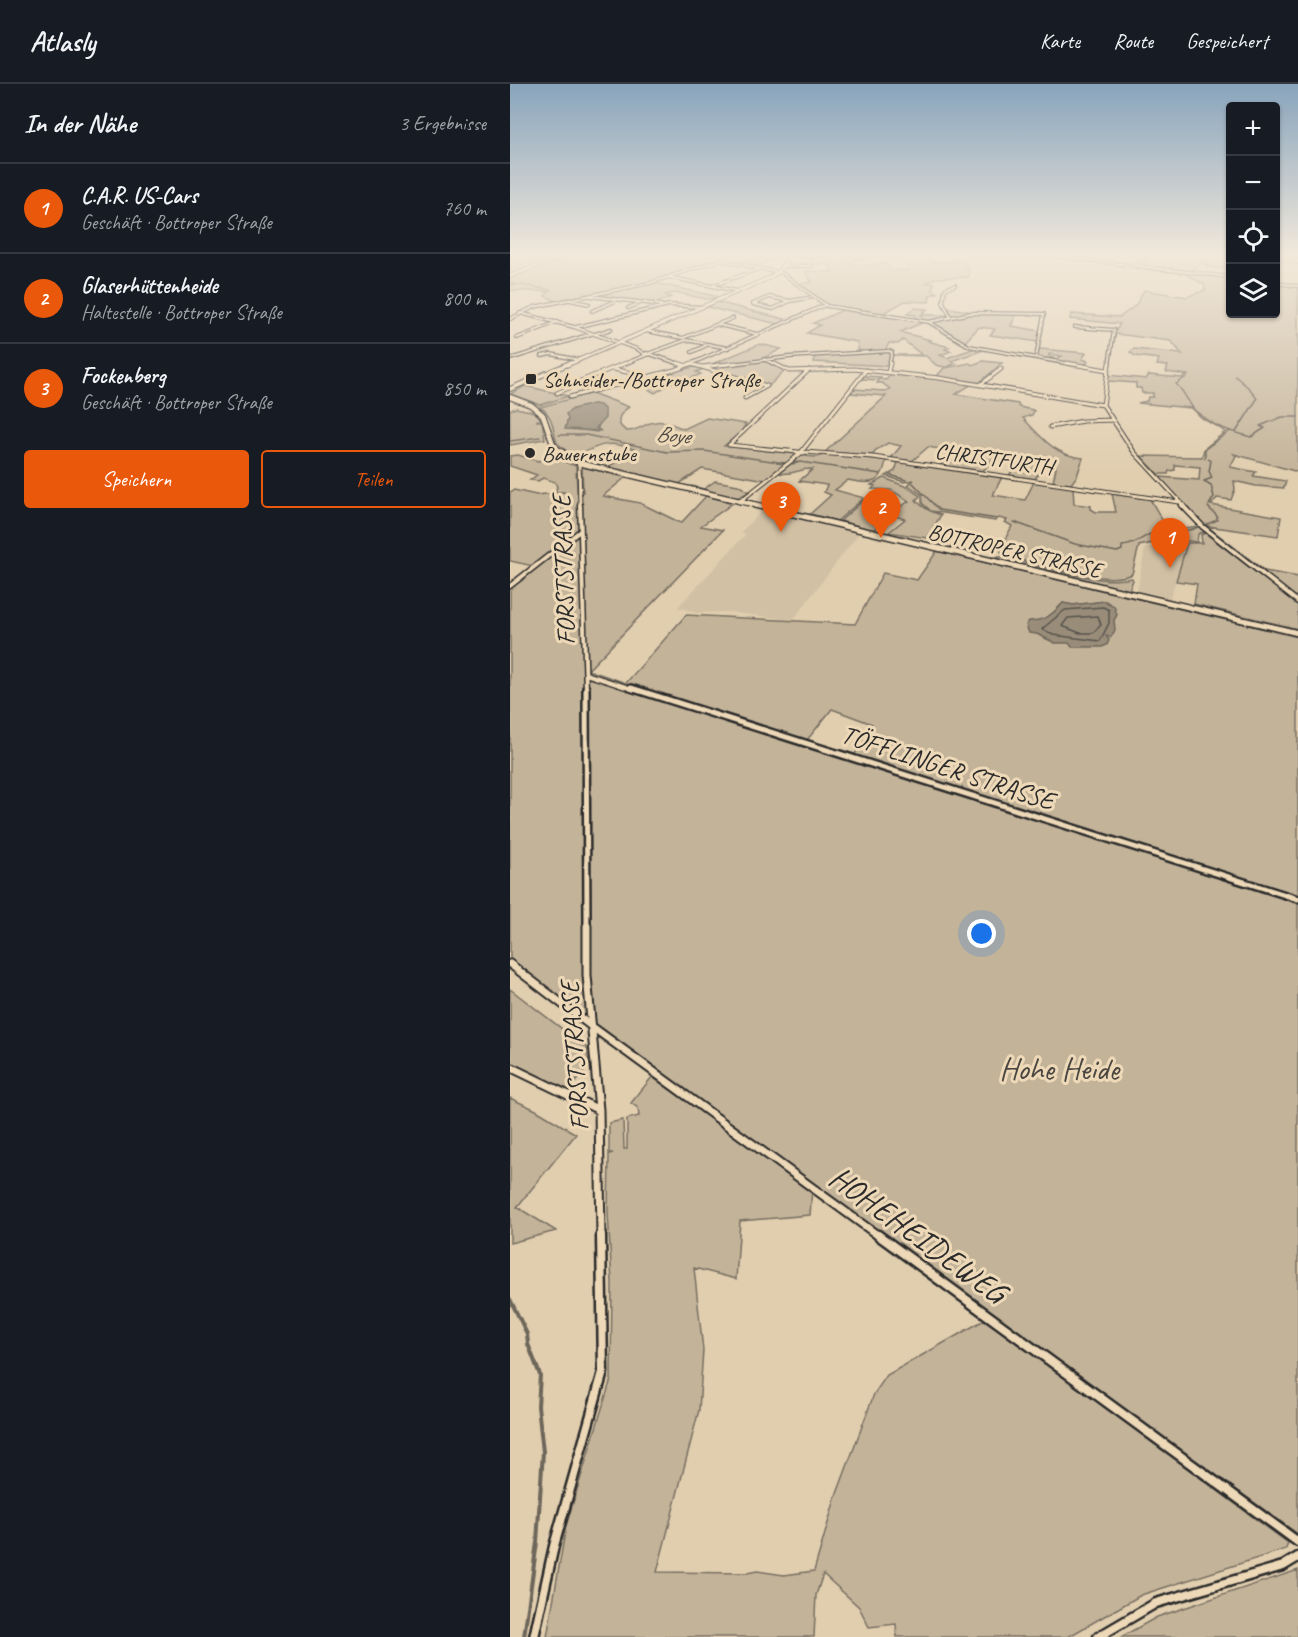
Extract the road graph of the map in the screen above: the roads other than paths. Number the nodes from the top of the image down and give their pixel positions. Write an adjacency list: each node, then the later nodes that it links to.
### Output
1 (544, 327): 14 (street)
2 (575, 327): 12 (street)
3 (654, 327): 11 (street)
4 (711, 327): 11 (street)
5 (728, 327): 13 (street)
6 (776, 327): 13 (street)
7 (938, 327): 22 (street)
8 (1041, 327): 22 (street)
9 (1081, 327): 33 (street)
10 (611, 328): 12 (street)
11 (646, 331): 15 (street)
12 (594, 334): 15 (street); 23 (street)
13 (759, 335): 17 (street)
14 (518, 338)
15 (617, 343): 19 (street); 25 (street)
16 (710, 344): 17 (street); 18 (street); 19 (street)
17 (728, 348): 26 (street)
18 (692, 352)
19 (648, 354): 27 (street); 29 (street)
20 (542, 356): 25 (street)
21 (510, 357): 23 (street)
22 (1036, 357): 33 (street)
23 (515, 358)
24 (764, 359): 28 (street); 31 (street); 34 (street)
25 (579, 360): 39 (street)
26 (691, 364): 27 (street); 28 (street)
27 (685, 366): 35 (street)
28 (702, 367): 43 (street)
29 (611, 368): 35 (street); 36 (street)
30 (1001, 369): 37 (street)
31 (809, 370): 32 (street); 47 (street, CHRISTFURTH)
32 (866, 370): 34 (street); 47 (street)
33 (1107, 370): 44 (street)
34 (888, 372): 37 (street)
35 (647, 377): 38 (street)
36 (580, 383): 38 (street); 40 (street)
37 (980, 385): 44 (street)
38 (604, 388): 42 (street)
39 (510, 389)
40 (558, 393)
41 (510, 397): 48 (main road, BOTTROPER STRASSE)
42 (570, 397)
43 (745, 398)
44 (1103, 405): 45 (street)
45 (1113, 420): 46 (street); 50 (street)
46 (1050, 427)
47 (801, 452): 49 (street); 50 (street, CHRISTFURTH)
48 (579, 463): 49 (main road, BOTTROPER STRASSE); 51 (street, FORSTSTRASSE)
49 (739, 501): 54 (main road, BOTTROPER STRASSE)
50 (1179, 501): 53 (street)
51 (580, 531): 52 (street); 55 (street, FORSTSTRASSE)
52 (510, 586)
53 (1298, 602)
54 (1298, 633)
55 (586, 674): 56 (street, TÖFFLINGER STRASSE); 58 (street, FORSTSTRASSE)
56 (1298, 899)
57 (510, 964): 58 (street, HOHEHEIDEWEG)
58 (591, 1026): 60 (street, FORSTSTRASSE); 61 (street, HOHEHEIDEWEG)
59 (510, 1067): 60 (street)
60 (599, 1110): 63 (street, FORSTSTRASSE)
61 (1298, 1542)
62 (1298, 1557): 64 (street)
63 (534, 1637)
64 (1098, 1637)

